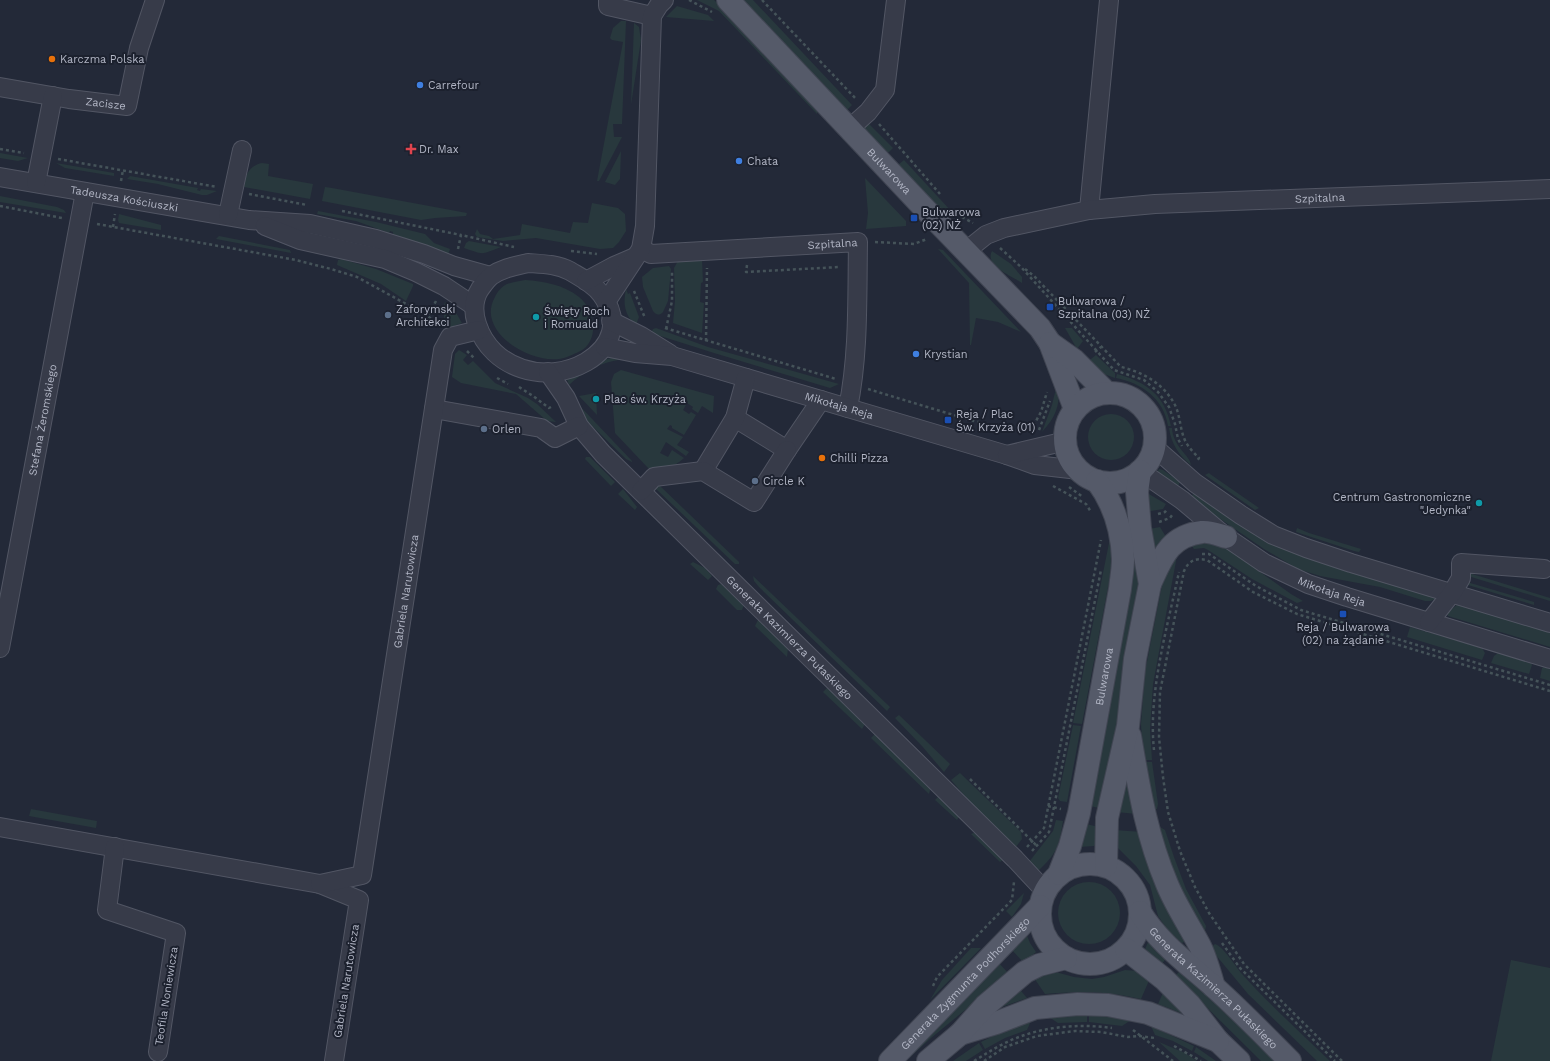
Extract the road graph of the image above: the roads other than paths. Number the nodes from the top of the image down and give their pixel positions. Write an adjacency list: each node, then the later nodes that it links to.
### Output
1 (155, 0): 9 (street, Zacisze)
2 (608, 0): 7 (street)
3 (664, 0): 7 (street)
4 (728, 0): 10 (main road, Bulwarowa)
5 (896, 0): 10 (street)
6 (1109, 0): 16 (street)
7 (652, 16): 20 (street)
8 (0, 87): 9 (street, Zacisze)
9 (53, 96): 13 (street)
10 (849, 129): 19 (main road, Bulwarowa)
11 (242, 150): 17 (street)
12 (0, 176): 13 (street, Tadeusza Kościuszki)
13 (36, 183): 15 (street, Tadeusza Kościuszki)
14 (1550, 190): 16 (street, Szpitalna)
15 (85, 192): 17 (street, Tadeusza Kościuszki); 53 (street, Stefana Żeromskiego)
16 (1089, 210): 19 (street, Szpitalna)
17 (228, 216): 18 (street, Tadeusza Kościuszki)
18 (249, 220): 21 (street, Tadeusza Kościuszki); 24 (street, Tadeusza Kościuszki)
19 (966, 251): 30 (main road, Bulwarowa)
20 (638, 253): 22 (street); 23 (street); 34 (street, Szpitalna)
21 (490, 276): 22 (street); 24 (street)
22 (586, 281): 23 (street)
23 (606, 302): 25 (street)
24 (474, 306): 26 (street)
25 (612, 321): 27 (street); 28 (street)
26 (479, 330): 29 (street); 35 (street, Gabriela Narutowicza)
27 (605, 347): 28 (street); 29 (street)
28 (672, 356): 31 (street, Mikołaja Reja)
29 (548, 372): 38 (street, Generała Kazimierza Pułaskiego)
30 (1071, 372): 32 (main road, Bulwarowa); 36 (main road, Bulwarowa)
31 (746, 378): 33 (street, Mikołaja Reja); 37 (street)
32 (1107, 393): 36 (main road); 40 (main road)
33 (821, 400): 34 (street, Mikołaja Reja); 41 (street)
34 (848, 408): 42 (street, Mikołaja Reja)
35 (434, 409): 38 (street); 60 (street, Gabriela Narutowicza)
36 (1075, 409): 39 (main road)
37 (735, 418): 41 (street); 43 (street)
38 (579, 426): 46 (street, Generała Kazimierza Pułaskiego)
39 (1066, 441): 42 (street, Mikołaja Reja); 45 (main road)
40 (1154, 447): 44 (main road); 50 (street)
41 (787, 450): 43 (street)
42 (1007, 455): 45 (street, Mikołaja Reja)
43 (703, 471): 46 (street)
44 (1140, 471): 45 (main road); 47 (street, Mikołaja Reja); 49 (main road)
45 (1082, 484): 59 (main road, Bulwarowa)
46 (641, 491): 61 (street, Generała Kazimierza Pułaskiego)
47 (1226, 537): 49 (main road); 51 (street, Mikołaja Reja)
48 (1544, 570): 50 (street)
49 (1150, 584): 55 (main road)
50 (1452, 594): 51 (street); 52 (street)
51 (1429, 622): 54 (street, Mikołaja Reja)
52 (1550, 623)
53 (0, 648)
54 (1550, 659)
55 (1128, 726): 58 (main road); 65 (main road)
56 (0, 826): 57 (street)
57 (116, 847): 60 (street); 68 (street, Teofila Noniewicza)
58 (1106, 866): 59 (main road); 62 (main road)
59 (1058, 874): 61 (main road)
60 (320, 884): 69 (street, Gabriela Narutowicza)
61 (1042, 899): 64 (main road); 70 (main road, Generała Zygmunta Podhorskiego)
62 (1140, 912): 63 (main road); 65 (main road, Generała Kazimierza Pułaskiego)
63 (1126, 949): 64 (main road); 67 (main road)
64 (1066, 958): 66 (main road)
65 (1214, 987): 73 (main road, Generała Kazimierza Pułaskiego)
66 (960, 1034): 67 (main road); 71 (main road)
67 (1218, 1041): 72 (main road)
68 (158, 1052)
69 (334, 1061)
70 (890, 1061)
71 (928, 1061)
72 (1239, 1061)
73 (1290, 1061)

